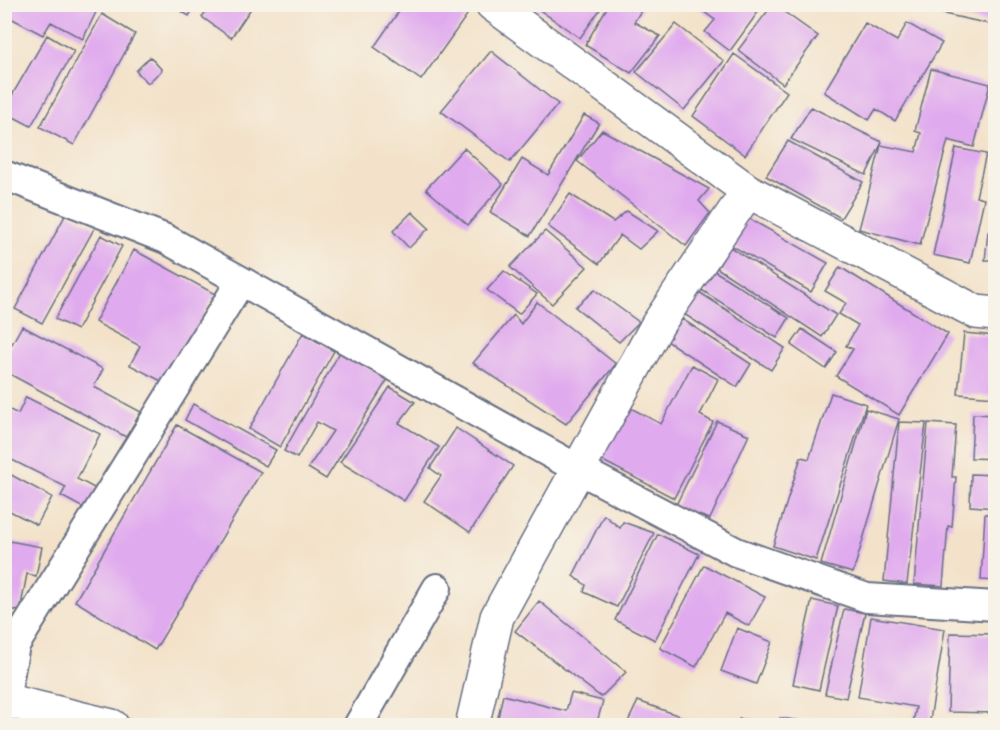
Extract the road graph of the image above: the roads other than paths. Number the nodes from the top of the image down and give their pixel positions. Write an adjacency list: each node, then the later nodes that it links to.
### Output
1 (492, 4): 3 (street)
2 (4, 175): 4 (lane)
3 (748, 192): 5 (street); 6 (street)
4 (241, 281): 6 (lane); 9 (lane)
5 (996, 314)
6 (579, 469): 8 (lane); 12 (street)
7 (437, 588): 11 (lane)
8 (996, 606)
9 (5, 700): 10 (street)
10 (112, 726)
11 (358, 726)
12 (472, 726)

